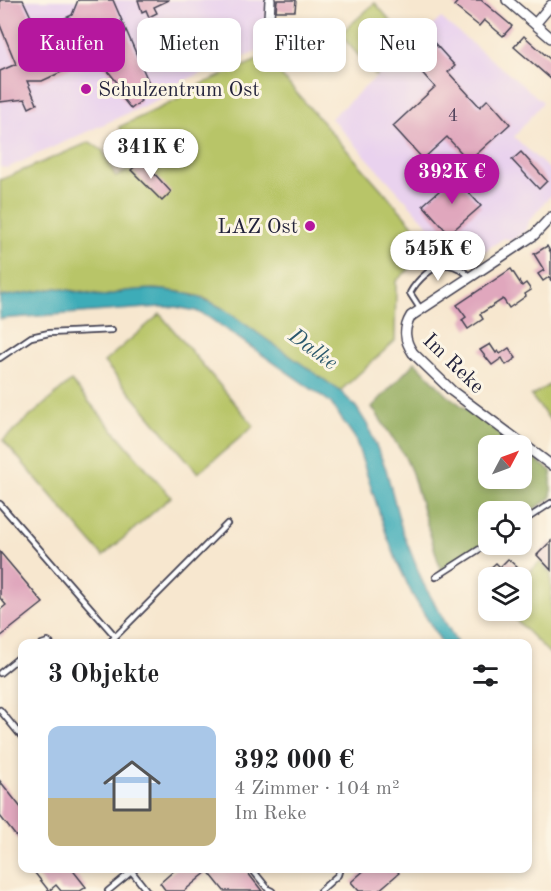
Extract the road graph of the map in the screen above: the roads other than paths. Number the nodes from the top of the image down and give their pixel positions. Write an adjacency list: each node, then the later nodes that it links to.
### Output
1 (270, 0): 4 (street)
2 (507, 0): 5 (street)
3 (551, 5): 5 (street)
4 (269, 18)
5 (535, 24): 6 (street)
6 (551, 38)
7 (551, 217): 8 (street, Im Reke)
8 (470, 277): 9 (street, Im Reke); 9 (lane)
9 (421, 310): 12 (street, Im Reke)
10 (112, 330): 11 (lane)
11 (0, 357)
12 (551, 465)
13 (551, 503): 15 (lane)
14 (0, 504): 19 (lane)
15 (532, 515)
16 (227, 524): 19 (lane)
17 (478, 550): 18 (lane)
18 (436, 577)
19 (115, 636): 20 (lane)
20 (112, 639)
21 (18, 658): 22 (lane)
22 (0, 673)
23 (0, 710): 24 (lane)
24 (18, 732)
25 (129, 873): 29 (lane)
26 (134, 873): 30 (lane)
27 (255, 873): 31 (lane)
28 (339, 873): 32 (lane)
29 (108, 891)
30 (147, 891)
31 (272, 891)
32 (320, 891)

